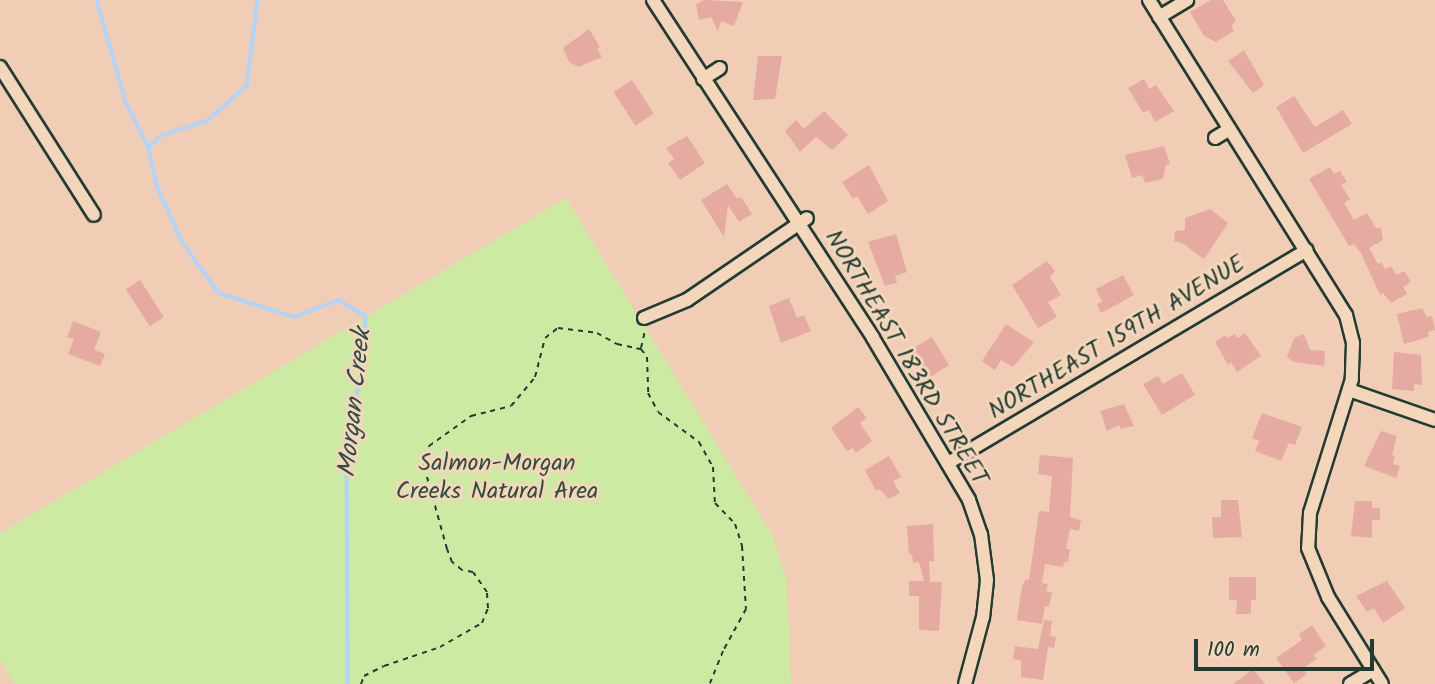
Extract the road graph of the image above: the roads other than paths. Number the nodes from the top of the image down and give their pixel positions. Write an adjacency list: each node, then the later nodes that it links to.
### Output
1 (653, 0): 7 (street, NORTHEAST 183RD STREET)
2 (1149, 0): 4 (street)
3 (1187, 0): 4 (street)
4 (1160, 16): 8 (street)
5 (0, 67): 10 (street)
6 (719, 68): 7 (street)
7 (703, 79): 11 (street, NORTHEAST 183RD STREET)
8 (1230, 129): 9 (street); 12 (street)
9 (1216, 138)
10 (94, 215)
11 (802, 220): 13 (street); 16 (street, NORTHEAST 183RD STREET)
12 (1307, 250): 14 (street); 16 (street, NORTHEAST 159TH AVENUE)
13 (644, 318)
14 (1349, 390): 15 (street); 17 (street)
15 (1435, 421)
16 (948, 463): 18 (street, NORTHEAST 183RD STREET)
17 (1373, 670): 19 (street); 20 (street)
18 (965, 684)
19 (1350, 684)
20 (1382, 684)

